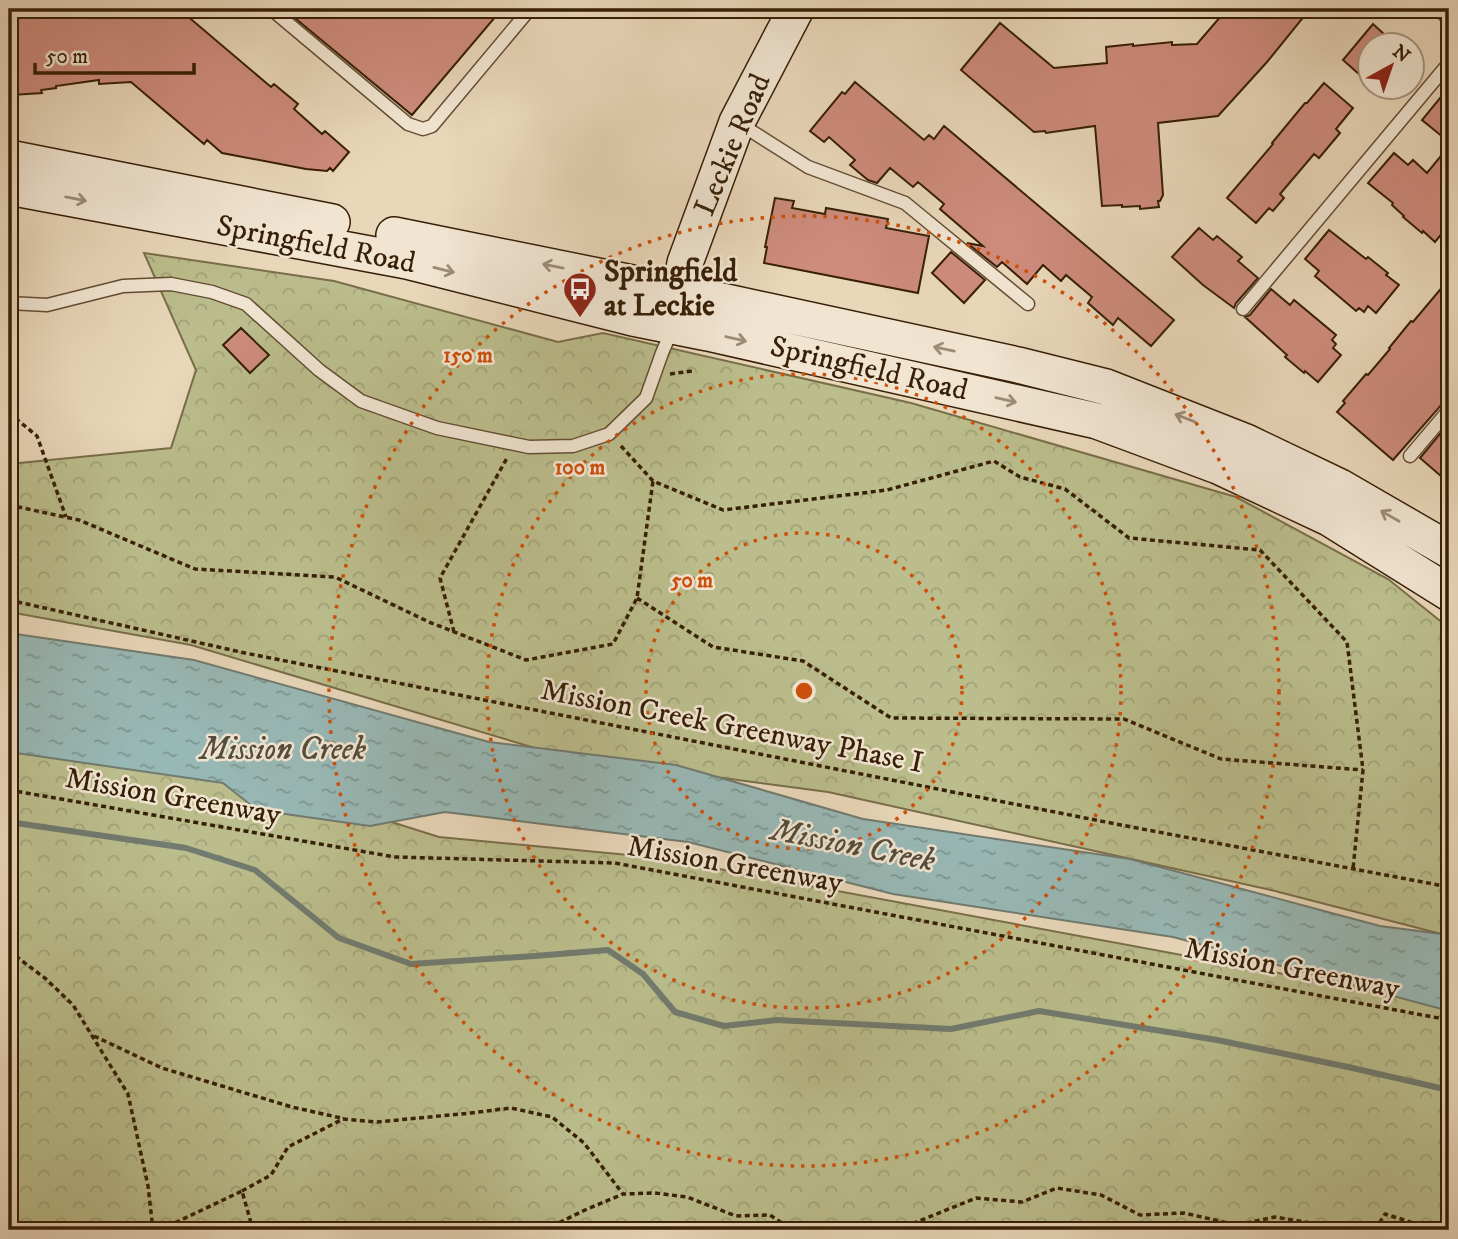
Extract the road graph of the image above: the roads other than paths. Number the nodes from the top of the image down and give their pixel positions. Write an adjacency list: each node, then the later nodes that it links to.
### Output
1 (271, 9): 2 (lane)
2 (530, 9)
3 (796, 9): 5 (main road, Leckie Road)
4 (1449, 64): 11 (lane)
5 (737, 122): 8 (main road, Leckie Road); 10 (lane)
6 (9, 158): 8 (main road, Springfield Road, one-way to 6)
7 (9, 187): 12 (main road, Springfield Road, one-way to 12)
8 (679, 292): 12 (main road, Leckie Road); 15 (main road, Springfield Road, one-way to 8)
9 (9, 303): 12 (lane)
10 (1028, 304)
11 (1243, 309)
12 (673, 326): 16 (main road, Springfield Road, one-way to 16)
13 (1449, 410): 14 (lane)
14 (1410, 456)
15 (1449, 550)
16 (1449, 593)

